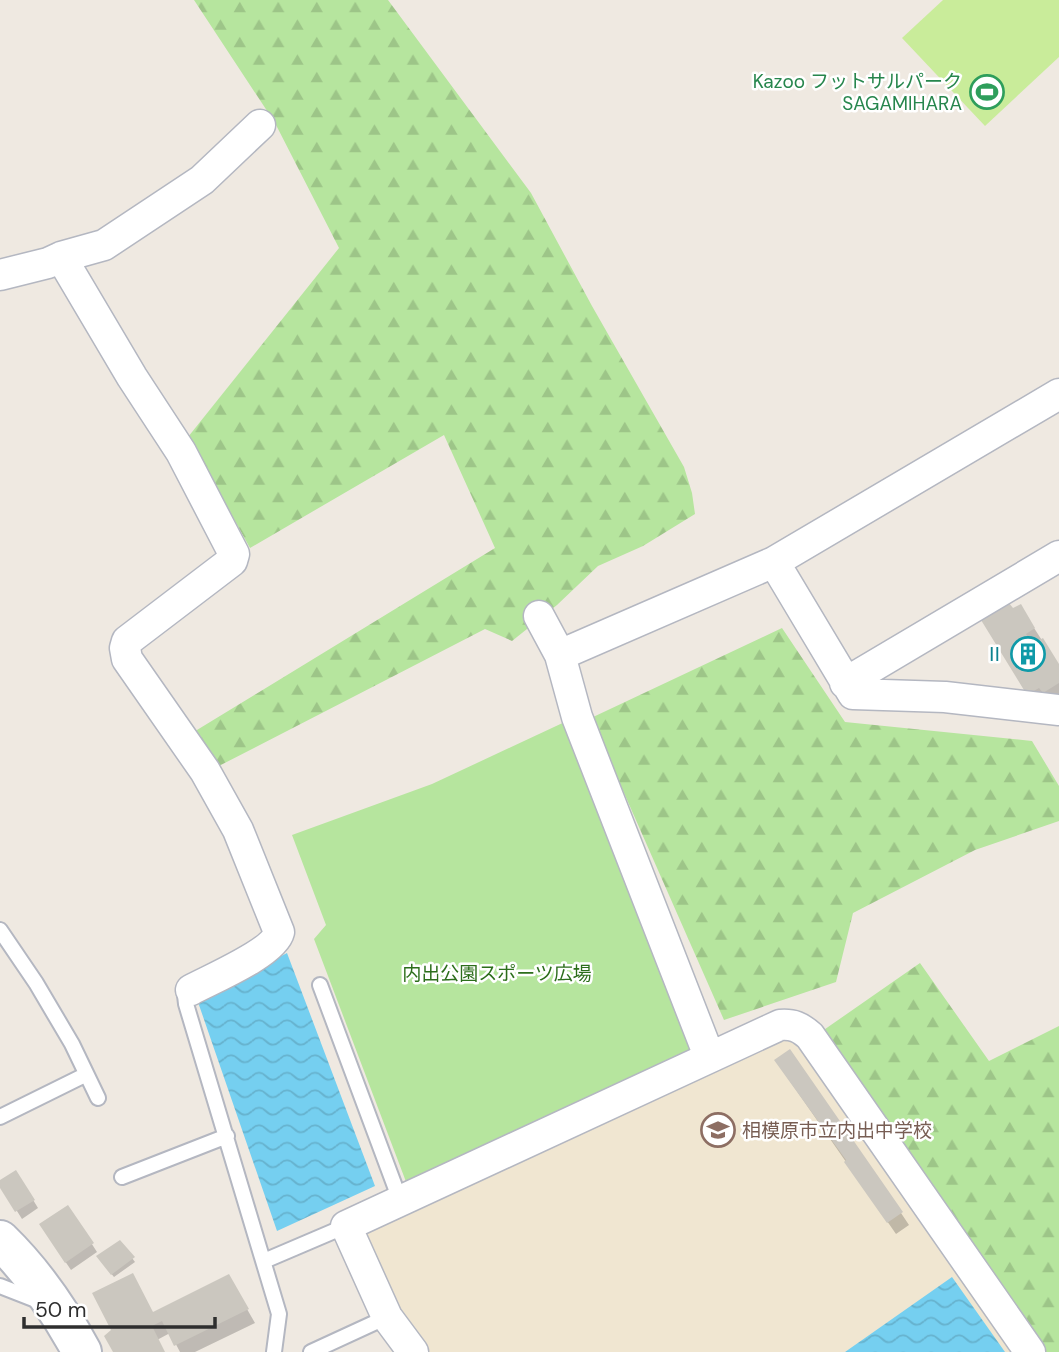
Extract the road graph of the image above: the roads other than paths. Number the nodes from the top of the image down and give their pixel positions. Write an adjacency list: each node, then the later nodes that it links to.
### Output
1 (260, 125): 2 (street)
2 (61, 257): 3 (street); 13 (street)
3 (0, 275)
4 (1055, 402): 6 (street)
5 (1059, 556): 9 (street)
6 (774, 562): 8 (street); 9 (street)
7 (539, 616): 8 (street)
8 (560, 655): 14 (street)
9 (845, 683): 10 (street)
10 (1058, 712)
11 (0, 930): 15 (lane)
12 (320, 985): 20 (lane)
13 (191, 990): 18 (lane)
14 (709, 1056): 20 (street); 31 (street)
15 (85, 1075): 16 (lane); 17 (lane)
16 (97, 1098)
17 (0, 1116)
18 (227, 1136): 19 (lane); 23 (lane)
19 (121, 1177)
20 (400, 1200): 21 (street)
21 (346, 1226): 23 (lane); 26 (street)
22 (0, 1240): 25 (main road)
23 (264, 1261): 28 (lane)
24 (0, 1286): 25 (lane)
25 (55, 1307): 27 (main road)
26 (387, 1317): 29 (lane); 30 (street)
27 (82, 1352)
28 (274, 1352)
29 (311, 1352)
30 (413, 1352)
31 (1030, 1352)

